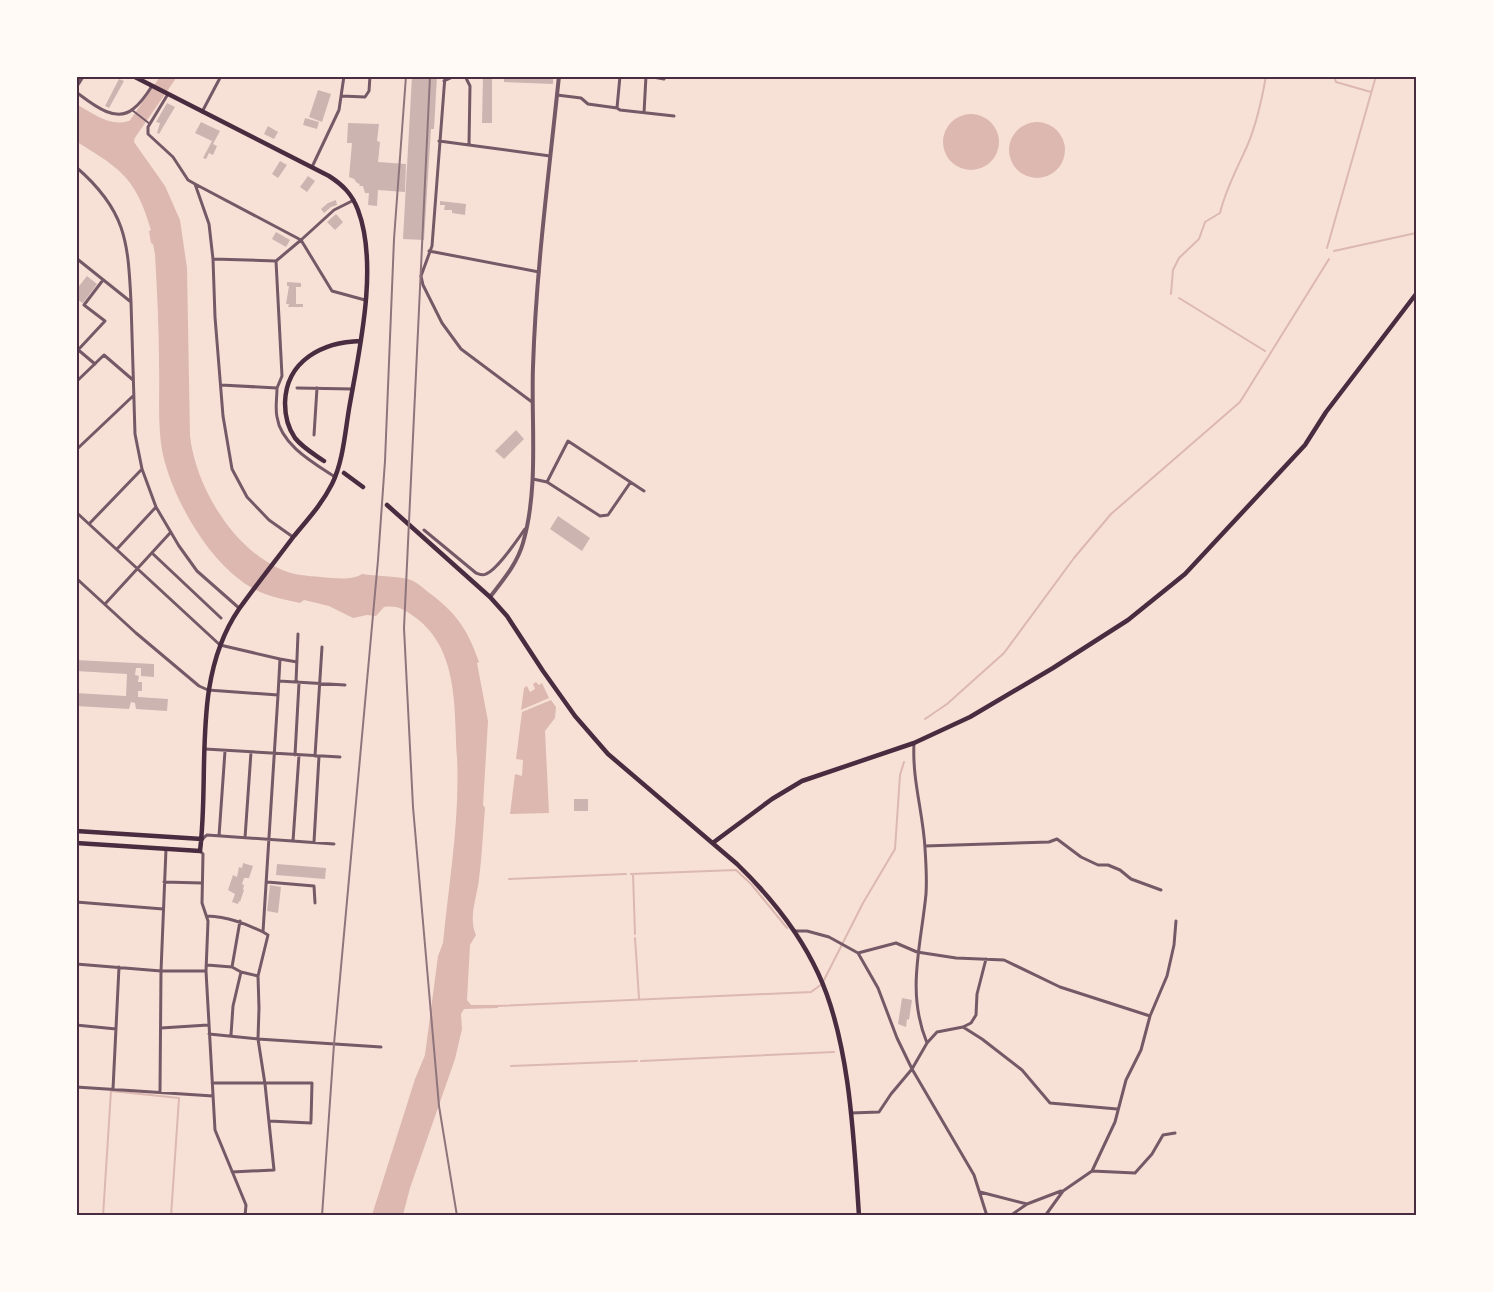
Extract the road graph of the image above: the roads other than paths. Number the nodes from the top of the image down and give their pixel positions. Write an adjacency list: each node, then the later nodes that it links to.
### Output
1 (83, 76): 14 (street)
2 (133, 76): 13 (main road)
3 (221, 76): 20 (street)
4 (344, 76): 17 (street)
5 (370, 76): 17 (street)
6 (455, 76): 11 (street)
7 (465, 76): 25 (street)
8 (559, 76): 16 (street)
9 (620, 76): 18 (street)
10 (646, 76): 12 (street); 21 (street)
11 (444, 79): 24 (street)
12 (664, 79)
13 (153, 86): 15 (main road); 19 (street)
14 (76, 90): 19 (street)
15 (166, 93): 20 (main road); 23 (street)
16 (557, 95): 18 (street); 26 (street)
17 (342, 96): 28 (street)
18 (617, 108): 21 (street)
19 (132, 110): 23 (street)
20 (202, 112): 28 (main road)
21 (644, 113): 22 (street)
22 (674, 116)
23 (150, 124): 29 (street)
24 (439, 141): 25 (street); 32 (street)
25 (469, 144): 26 (street)
26 (551, 156): 36 (street)
27 (76, 167): 40 (street)
28 (312, 168): 30 (main road)
29 (195, 184): 31 (street); 34 (street)
30 (354, 200): 31 (street); 39 (main road)
31 (301, 240): 35 (street); 39 (street)
32 (429, 251): 36 (street); 52 (street)
33 (76, 258): 37 (street)
34 (213, 259): 35 (street); 46 (street)
35 (276, 261): 47 (street)
36 (540, 272): 52 (street)
37 (103, 280): 40 (street); 42 (street)
38 (1416, 294): 91 (main road)
39 (365, 300): 41 (main road)
40 (131, 302): 44 (street)
41 (361, 341): 50 (main road); 55 (main road)
42 (77, 349): 43 (street)
43 (95, 364): 44 (street); 45 (street)
44 (133, 380): 51 (street)
45 (76, 382)
46 (221, 385): 47 (street); 71 (street)
47 (277, 388): 58 (street)
48 (297, 388): 49 (street)
49 (317, 388): 50 (street); 53 (street)
50 (353, 390): 58 (main road)
51 (134, 396): 54 (street); 56 (street)
52 (532, 402): 59 (street)
53 (314, 435)
54 (76, 450)
55 (324, 461)
56 (142, 469): 65 (street); 67 (street)
57 (344, 473): 62 (main road)
58 (335, 477): 71 (main road)
59 (531, 479): 60 (street); 68 (street)
60 (547, 482): 61 (street); 61 (street)
61 (630, 483): 63 (street)
62 (363, 487)
63 (644, 491)
64 (387, 504): 76 (main road)
65 (156, 507): 70 (street); 72 (street)
66 (76, 512): 67 (street)
67 (89, 524): 72 (street)
68 (526, 528): 69 (street); 76 (street)
69 (424, 530)
70 (170, 532): 73 (street); 78 (street)
71 (293, 537): 78 (main road)
72 (117, 549): 74 (street)
73 (152, 554): 74 (street); 79 (street)
74 (137, 568): 77 (street); 81 (street)
75 (76, 578): 77 (street)
76 (490, 597): 106 (main road)
77 (105, 604): 89 (street)
78 (241, 606): 81 (main road)
79 (221, 618)
80 (298, 634): 84 (street)
81 (220, 645): 83 (street); 89 (main road)
82 (322, 647): 87 (street)
83 (280, 659): 84 (street); 85 (street)
84 (297, 662): 86 (street)
85 (279, 681): 86 (street); 90 (street)
86 (297, 682): 87 (street); 96 (street)
87 (320, 684): 88 (street); 97 (street)
88 (345, 685)
89 (208, 690): 90 (street); 92 (main road)
90 (278, 695): 95 (street)
91 (914, 743): 106 (main road); 109 (street)
92 (205, 749): 93 (street); 102 (main road)
93 (225, 750): 94 (street); 100 (street)
94 (251, 752): 95 (street); 101 (street)
95 (274, 753): 96 (street); 103 (street)
96 (297, 755): 97 (street); 104 (street)
97 (317, 756): 98 (street); 105 (street)
98 (340, 757)
99 (76, 831): 102 (main road)
100 (219, 836): 101 (street); 102 (street)
101 (245, 838): 103 (street)
102 (202, 839): 111 (main road)
103 (269, 839): 104 (street); 113 (street)
104 (293, 841): 105 (street)
105 (314, 842): 108 (street)
106 (714, 842): 122 (main road)
107 (76, 843): 110 (main road)
108 (334, 844)
109 (925, 846): 115 (street); 124 (street)
110 (166, 849): 111 (main road); 112 (street)
111 (200, 850): 114 (street)
112 (164, 882): 114 (street); 118 (street)
113 (267, 882): 117 (street); 123 (street)
114 (202, 883): 119 (street)
115 (1161, 890)
116 (76, 902): 118 (street)
117 (315, 903)
118 (163, 909): 131 (street)
119 (207, 916): 120 (street); 128 (street)
120 (240, 921): 123 (street); 130 (street)
121 (1176, 921): 135 (street)
122 (794, 931): 125 (street); 154 (main road)
123 (263, 932): 134 (street)
124 (917, 952): 125 (street); 126 (street); 144 (street)
125 (858, 953): 146 (street)
126 (986, 959): 135 (street); 138 (street)
127 (76, 964): 129 (street)
128 (207, 965): 130 (street); 132 (street)
129 (119, 967): 131 (street); 140 (street)
130 (232, 967): 133 (street)
131 (161, 971): 132 (street); 139 (street)
132 (206, 971): 137 (street)
133 (241, 972): 134 (street); 142 (street)
134 (258, 976): 143 (street)
135 (1149, 1016): 153 (street)
136 (76, 1025): 140 (street)
137 (208, 1025): 139 (street); 141 (street)
138 (963, 1027): 144 (street); 153 (street)
139 (161, 1028): 151 (street)
140 (116, 1029): 150 (street)
141 (209, 1034): 142 (street); 147 (street)
142 (231, 1036): 143 (street)
143 (258, 1039): 145 (street); 148 (street)
144 (927, 1043): 146 (street)
145 (381, 1047)
146 (912, 1069): 154 (street); 160 (street)
147 (212, 1083): 148 (street); 152 (street)
148 (265, 1083): 155 (street); 155 (street)
149 (76, 1087): 150 (street)
150 (113, 1089): 151 (street)
151 (160, 1092): 152 (street)
152 (213, 1096): 158 (street)
153 (1117, 1109): 157 (street)
154 (851, 1113): 163 (main road)
155 (269, 1121): 158 (street)
156 (1175, 1132): 157 (street)
157 (1092, 1171): 159 (street)
158 (232, 1172): 162 (street)
159 (1063, 1191): 161 (street); 166 (street)
160 (980, 1192): 161 (street); 164 (street)
161 (1027, 1204): 165 (street)
162 (245, 1215)
163 (859, 1215)
164 (987, 1215)
165 (1010, 1215)
166 (1045, 1215)

